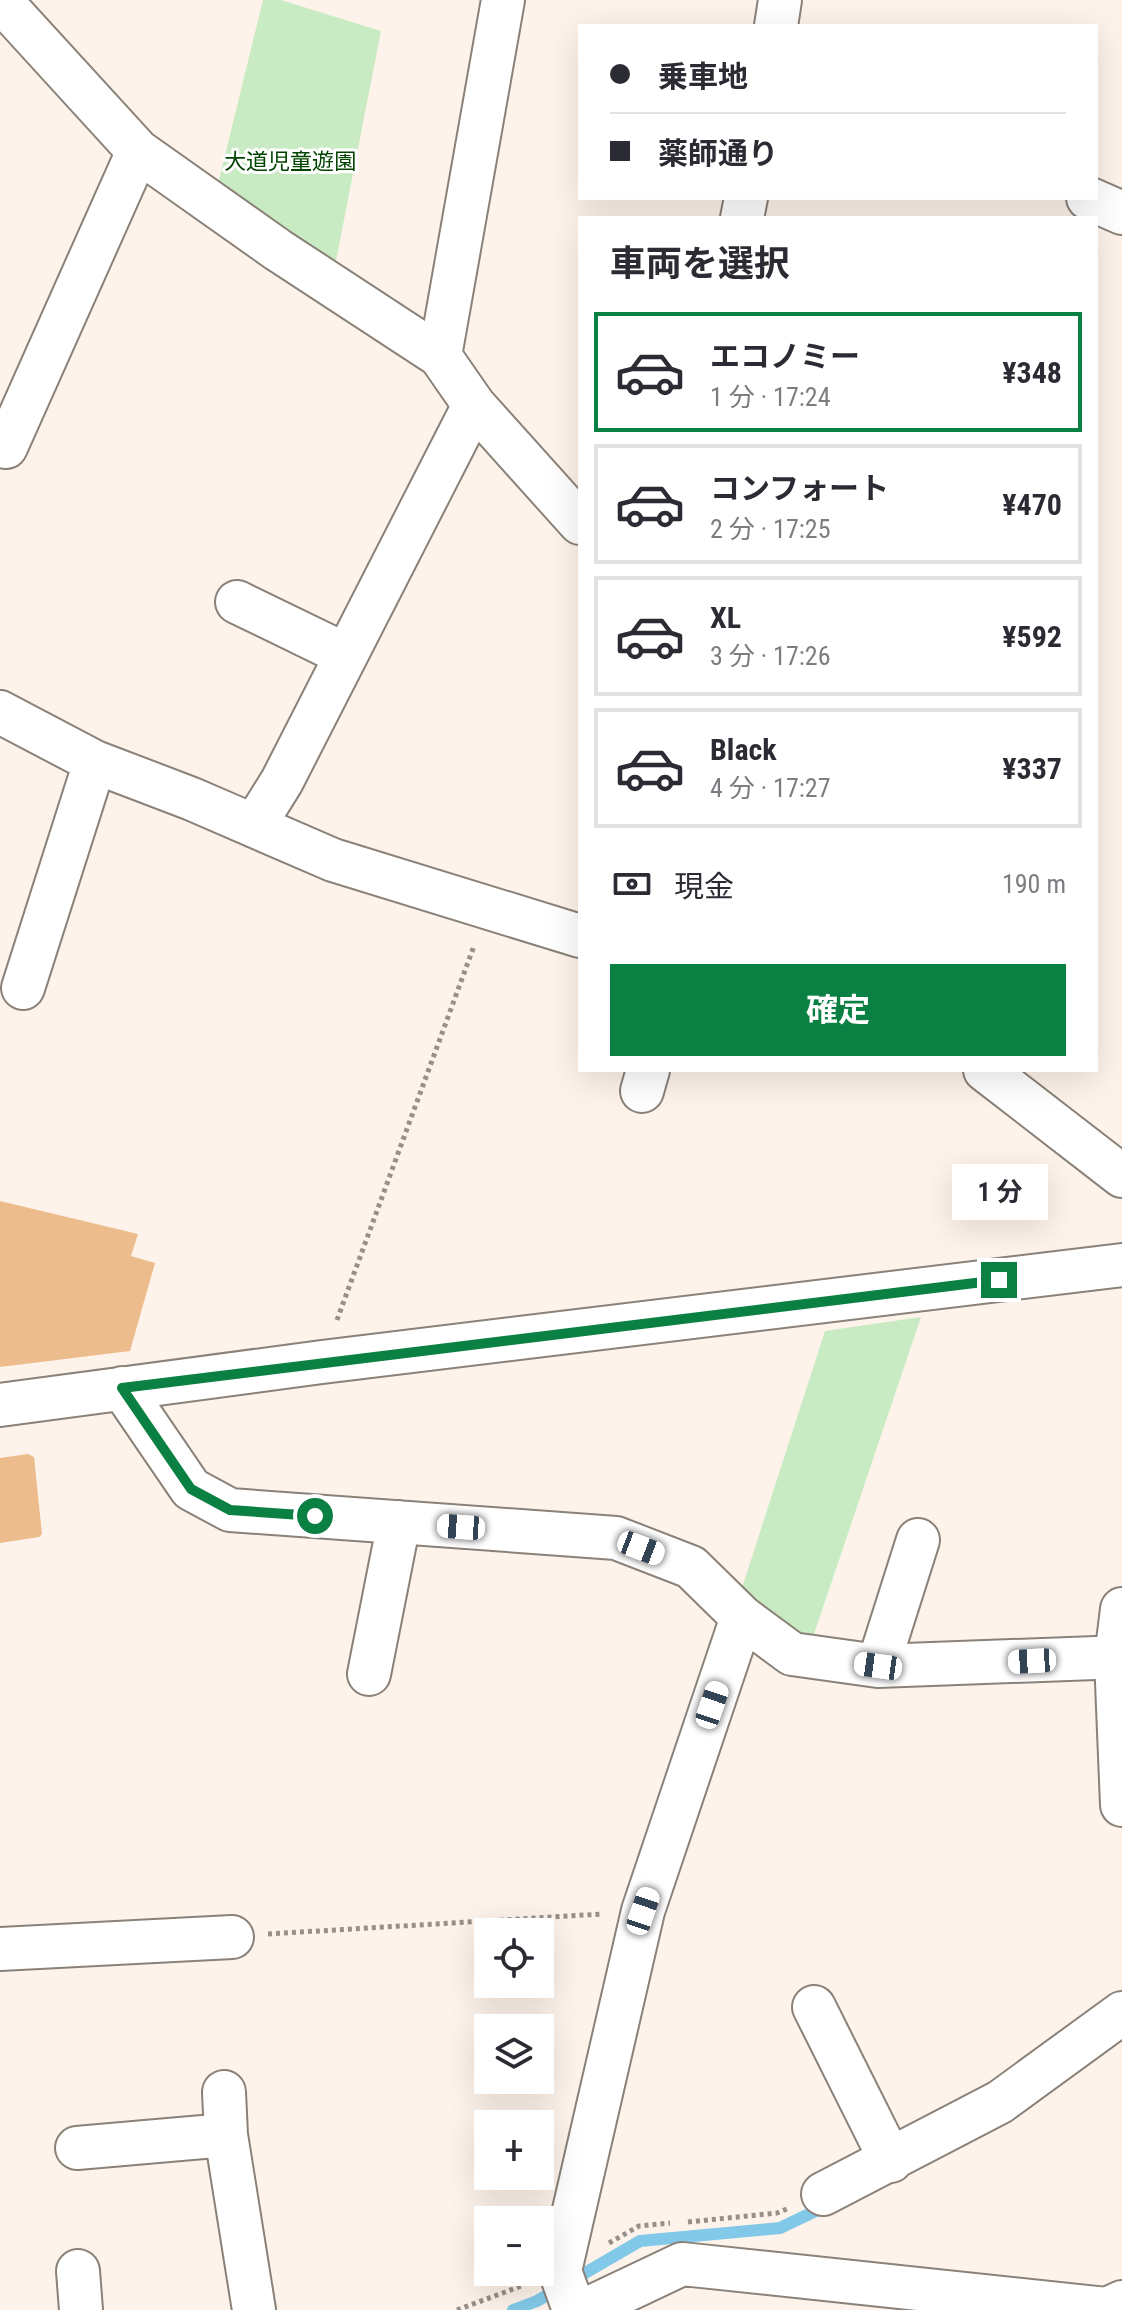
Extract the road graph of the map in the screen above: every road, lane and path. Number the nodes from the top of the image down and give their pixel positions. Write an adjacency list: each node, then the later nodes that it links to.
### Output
1 (0, 0): 5 (street)
2 (503, 0): 8 (street)
3 (780, 0): 4 (street)
4 (776, 24)
5 (138, 151): 8 (street); 10 (street)
6 (1093, 200): 7 (street)
7 (1122, 213)
8 (440, 356): 9 (street)
9 (474, 405): 11 (street); 13 (street)
10 (6, 447)
11 (578, 521)
12 (237, 602): 13 (street)
13 (346, 655): 16 (street)
14 (0, 712): 15 (street)
15 (95, 762): 16 (street); 19 (street)
16 (254, 826): 17 (street)
17 (488, 908): 18 (street); 23 (path)
18 (578, 935)
19 (23, 988)
20 (988, 1072): 21 (street)
21 (1122, 1176)
22 (1122, 1265): 23 (street)
23 (322, 1362): 24 (street)
24 (122, 1388): 25 (street); 26 (street)
25 (0, 1405)
26 (399, 1522): 29 (street); 32 (street)
27 (918, 1540): 31 (street)
28 (1122, 1609): 30 (street)
29 (742, 1617): 31 (street); 34 (street)
30 (1119, 1657): 31 (street); 33 (street)
31 (878, 1666)
32 (369, 1674)
33 (1122, 1805)
34 (643, 1911): 35 (path); 44 (street)
35 (232, 1937): 36 (street)
36 (0, 1949)
37 (814, 2007): 42 (street)
38 (1122, 2013): 42 (street)
39 (224, 2092): 40 (street)
40 (226, 2135): 41 (street); 46 (street)
41 (77, 2148)
42 (891, 2161): 43 (street)
43 (823, 2194)
44 (560, 2271): 47 (path); 48 (street)
45 (1112, 2307): 49 (street)
46 (254, 2310)
47 (457, 2310)
48 (574, 2310)
49 (585, 2310)

